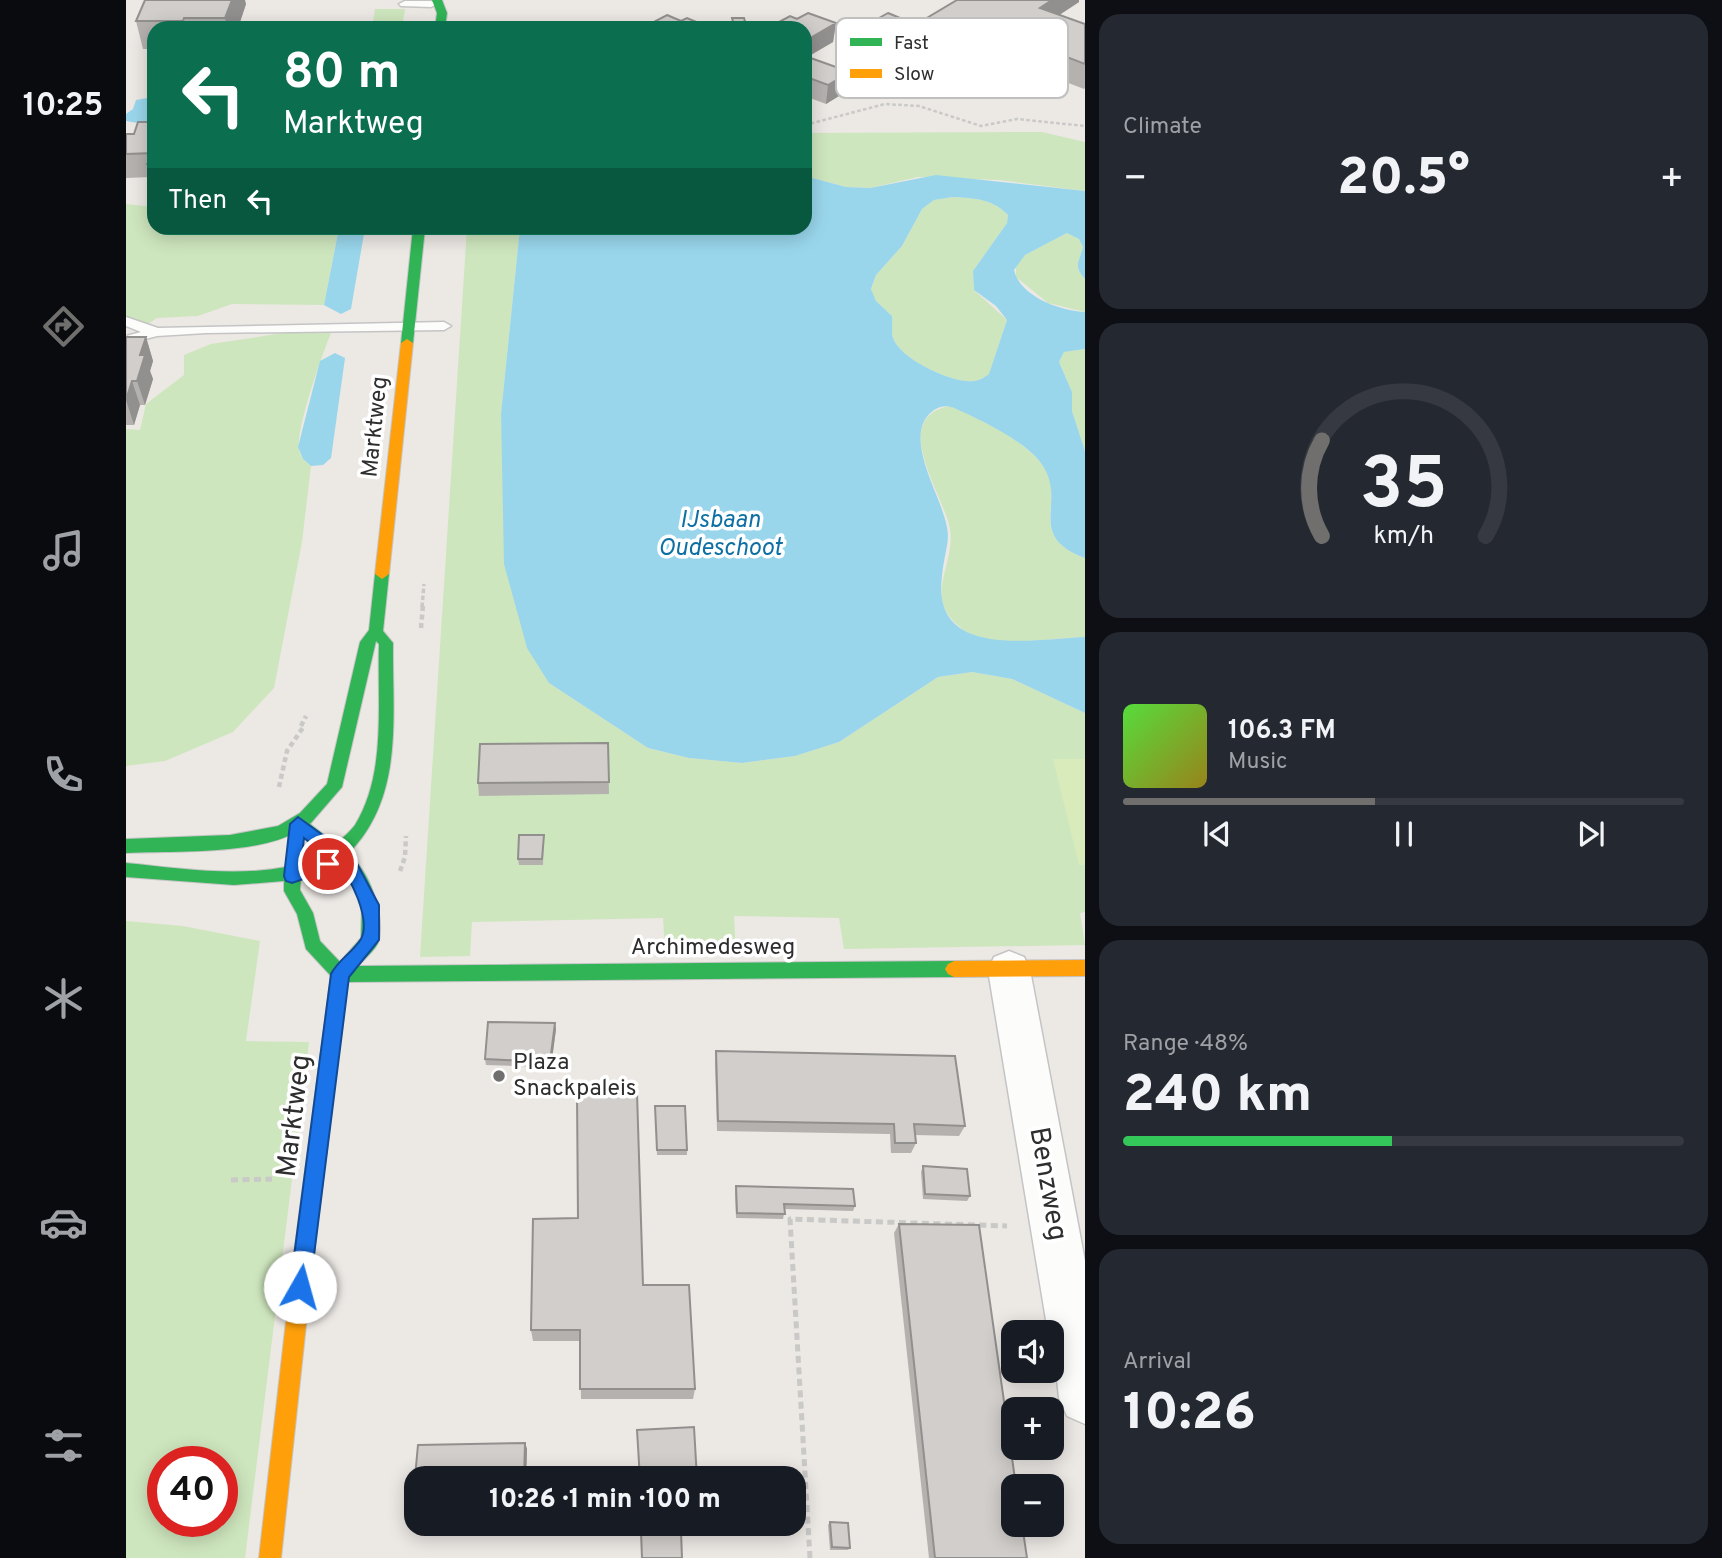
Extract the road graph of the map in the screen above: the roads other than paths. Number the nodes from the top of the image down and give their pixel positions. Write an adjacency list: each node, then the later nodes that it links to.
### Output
1 (454, 0): 3 (street)
2 (405, 4): 3 (lane)
3 (437, 11)
4 (418, 235): 6 (street, Marktweg)
5 (126, 321): 8 (lane)
6 (409, 326): 7 (lane); 8 (lane); 10 (street, Marktweg)
7 (444, 326)
8 (158, 332): 9 (lane)
9 (126, 340)
10 (376, 632): 11 (street, Marktweg); 13 (street, Marktweg)
11 (298, 824): 12 (street); 13 (street); 15 (street)
12 (126, 846)
13 (340, 856): 15 (street); 18 (street)
14 (126, 870): 15 (street)
15 (292, 876): 18 (street)
16 (1085, 968): 17 (street, Archimedesweg)
17 (1009, 970): 18 (street, Archimedesweg); 19 (street, Benzweg)
18 (340, 974): 20 (street, Marktweg)
19 (1085, 1398)
20 (270, 1558)

